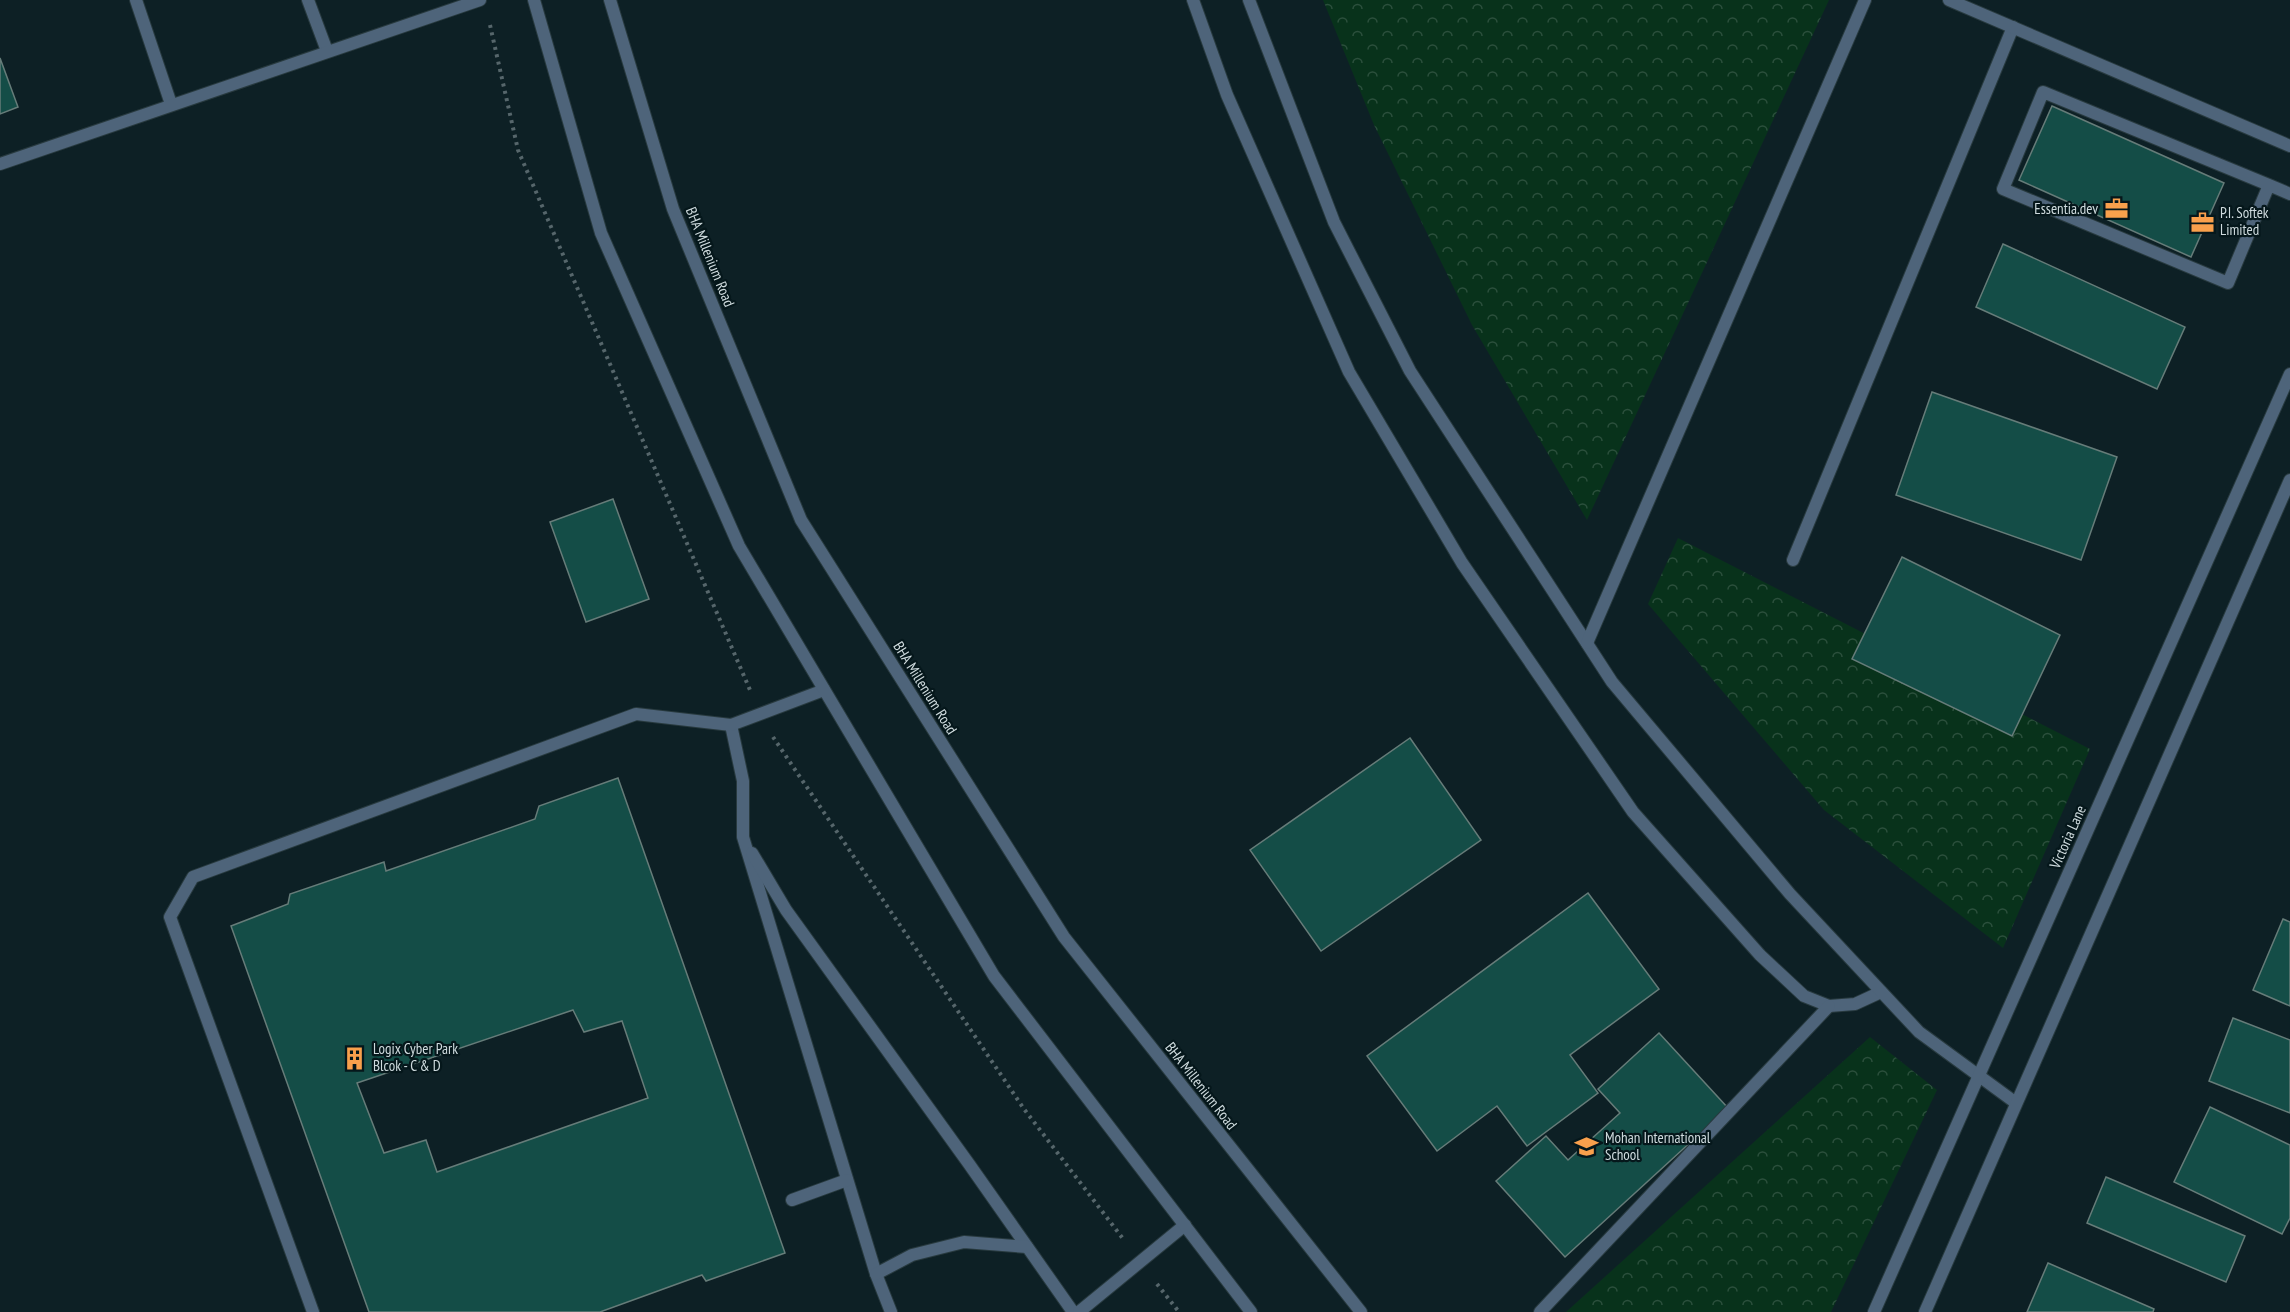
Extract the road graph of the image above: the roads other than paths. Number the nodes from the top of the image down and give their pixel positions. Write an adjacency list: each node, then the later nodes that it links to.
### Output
1 (136, 0): 12 (street)
2 (308, 0): 11 (street)
3 (480, 0): 11 (street)
4 (534, 0): 21 (street)
5 (610, 0): 38 (street, BHA Millenium Road)
6 (1193, 0): 25 (street)
7 (1249, 0): 20 (street)
8 (1865, 0): 20 (street)
9 (1949, 0): 10 (street)
10 (2013, 27): 13 (street); 19 (street)
11 (327, 51): 12 (street)
12 (171, 104): 14 (street)
13 (2290, 146)
14 (0, 164)
15 (2269, 185): 15 (street); 16 (street)
16 (2290, 194)
17 (2290, 374): 26 (street, Victoria Lane)
18 (2290, 480): 27 (street)
19 (1793, 560)
20 (1587, 643): 24 (street)
21 (825, 690): 22 (street); 30 (street)
22 (731, 725): 23 (street); 33 (street)
23 (742, 837): 28 (street); 31 (street)
24 (1881, 992): 25 (street); 26 (street)
25 (1829, 1006): 39 (street)
26 (1979, 1076): 27 (street); 40 (street, Victoria Lane)
27 (2016, 1103): 41 (street)
28 (848, 1179): 29 (street); 32 (street)
29 (792, 1200)
30 (1185, 1225): 36 (street); 37 (street)
31 (1027, 1247): 32 (street); 35 (street)
32 (876, 1274): 34 (street)
33 (313, 1312)
34 (891, 1312)
35 (1073, 1312)
36 (1079, 1312)
37 (1251, 1312)
38 (1361, 1312)
39 (1539, 1312)
40 (1874, 1312)
41 (1924, 1312)

